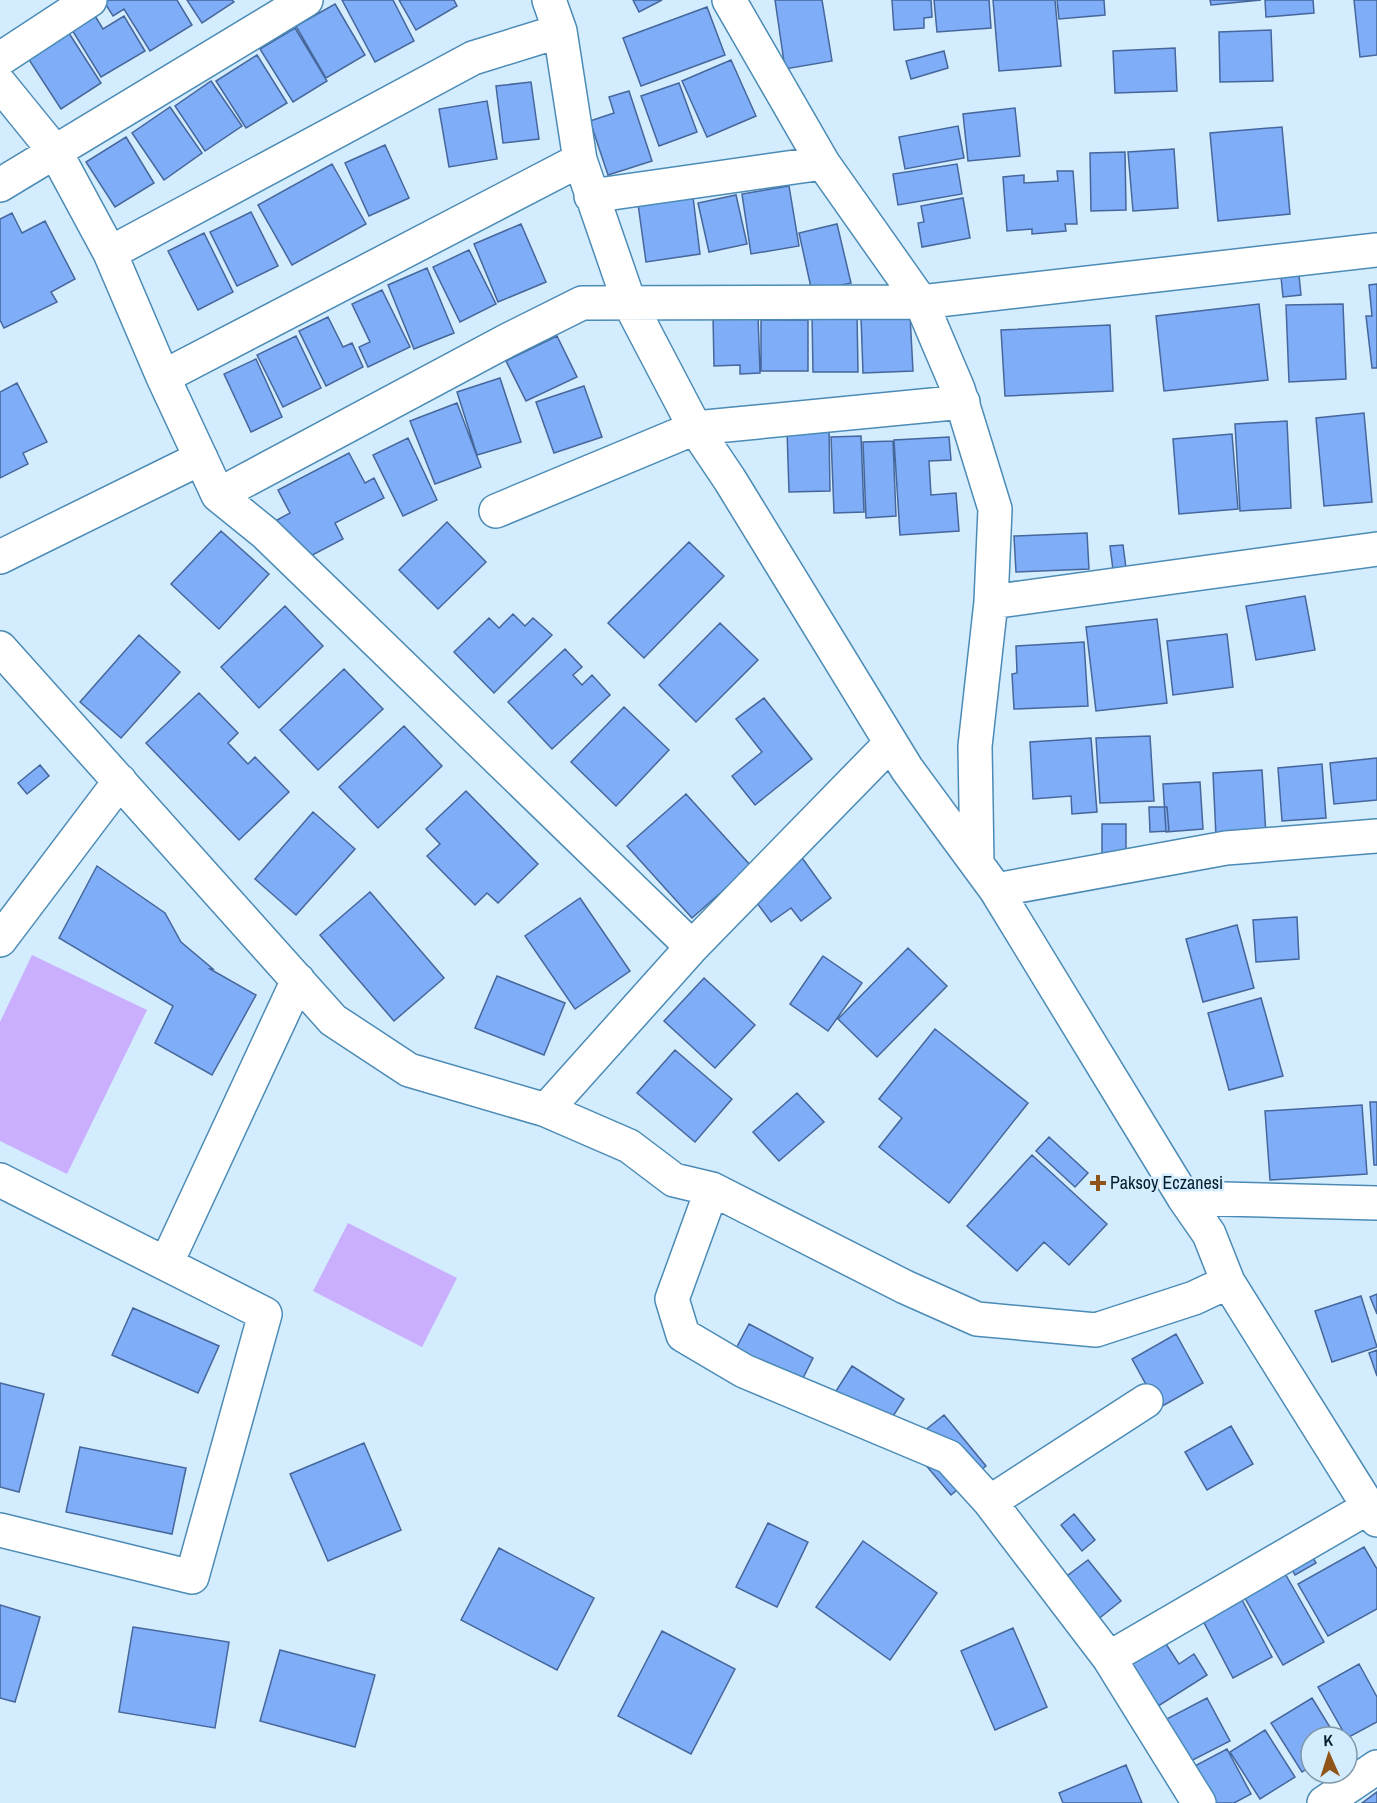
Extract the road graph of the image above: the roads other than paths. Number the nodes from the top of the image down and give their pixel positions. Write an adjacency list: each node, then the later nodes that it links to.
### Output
1 (90, 0): 6 (street)
2 (306, 0): 8 (street)
3 (549, 0): 5 (street)
4 (729, 0): 10 (street)
5 (560, 31): 9 (street); 14 (street)
6 (0, 59)
7 (0, 84): 8 (street)
8 (56, 153): 11 (street); 14 (street)
9 (580, 160): 12 (street); 17 (street)
10 (823, 164): 12 (street); 16 (street)
11 (0, 185)
12 (591, 196): 15 (street)
13 (1377, 250): 16 (street)
14 (110, 253): 17 (street)
15 (628, 302): 16 (street); 19 (street); 21 (street)
16 (921, 302): 18 (street)
17 (163, 377): 20 (street)
18 (963, 402): 19 (street); 25 (street)
19 (695, 428): 22 (street); 27 (street)
20 (201, 458): 21 (street); 24 (street)
21 (218, 495): 33 (street)
22 (496, 511)
23 (1377, 549): 25 (street)
24 (0, 557)
25 (991, 602): 30 (street)
26 (0, 648): 28 (street)
27 (891, 742): 30 (street); 33 (street)
28 (120, 781): 32 (street); 34 (street)
29 (1377, 836): 31 (street)
30 (977, 864): 31 (street)
31 (996, 890): 38 (street)
32 (0, 940)
33 (692, 947): 35 (street)
34 (298, 981): 35 (street); 40 (street)
35 (546, 1110): 37 (street)
36 (0, 1180): 40 (street)
37 (712, 1189): 41 (street); 44 (street)
38 (1184, 1198): 39 (street); 41 (street)
39 (1377, 1203)
40 (166, 1264): 45 (street)
41 (1228, 1282): 43 (street)
42 (1146, 1401): 44 (street)
43 (1368, 1494): 46 (street)
44 (990, 1502): 46 (street)
45 (0, 1530)
46 (1109, 1658): 48 (street)
47 (1377, 1767): 49 (street)
48 (1199, 1803)
49 (1324, 1803)

